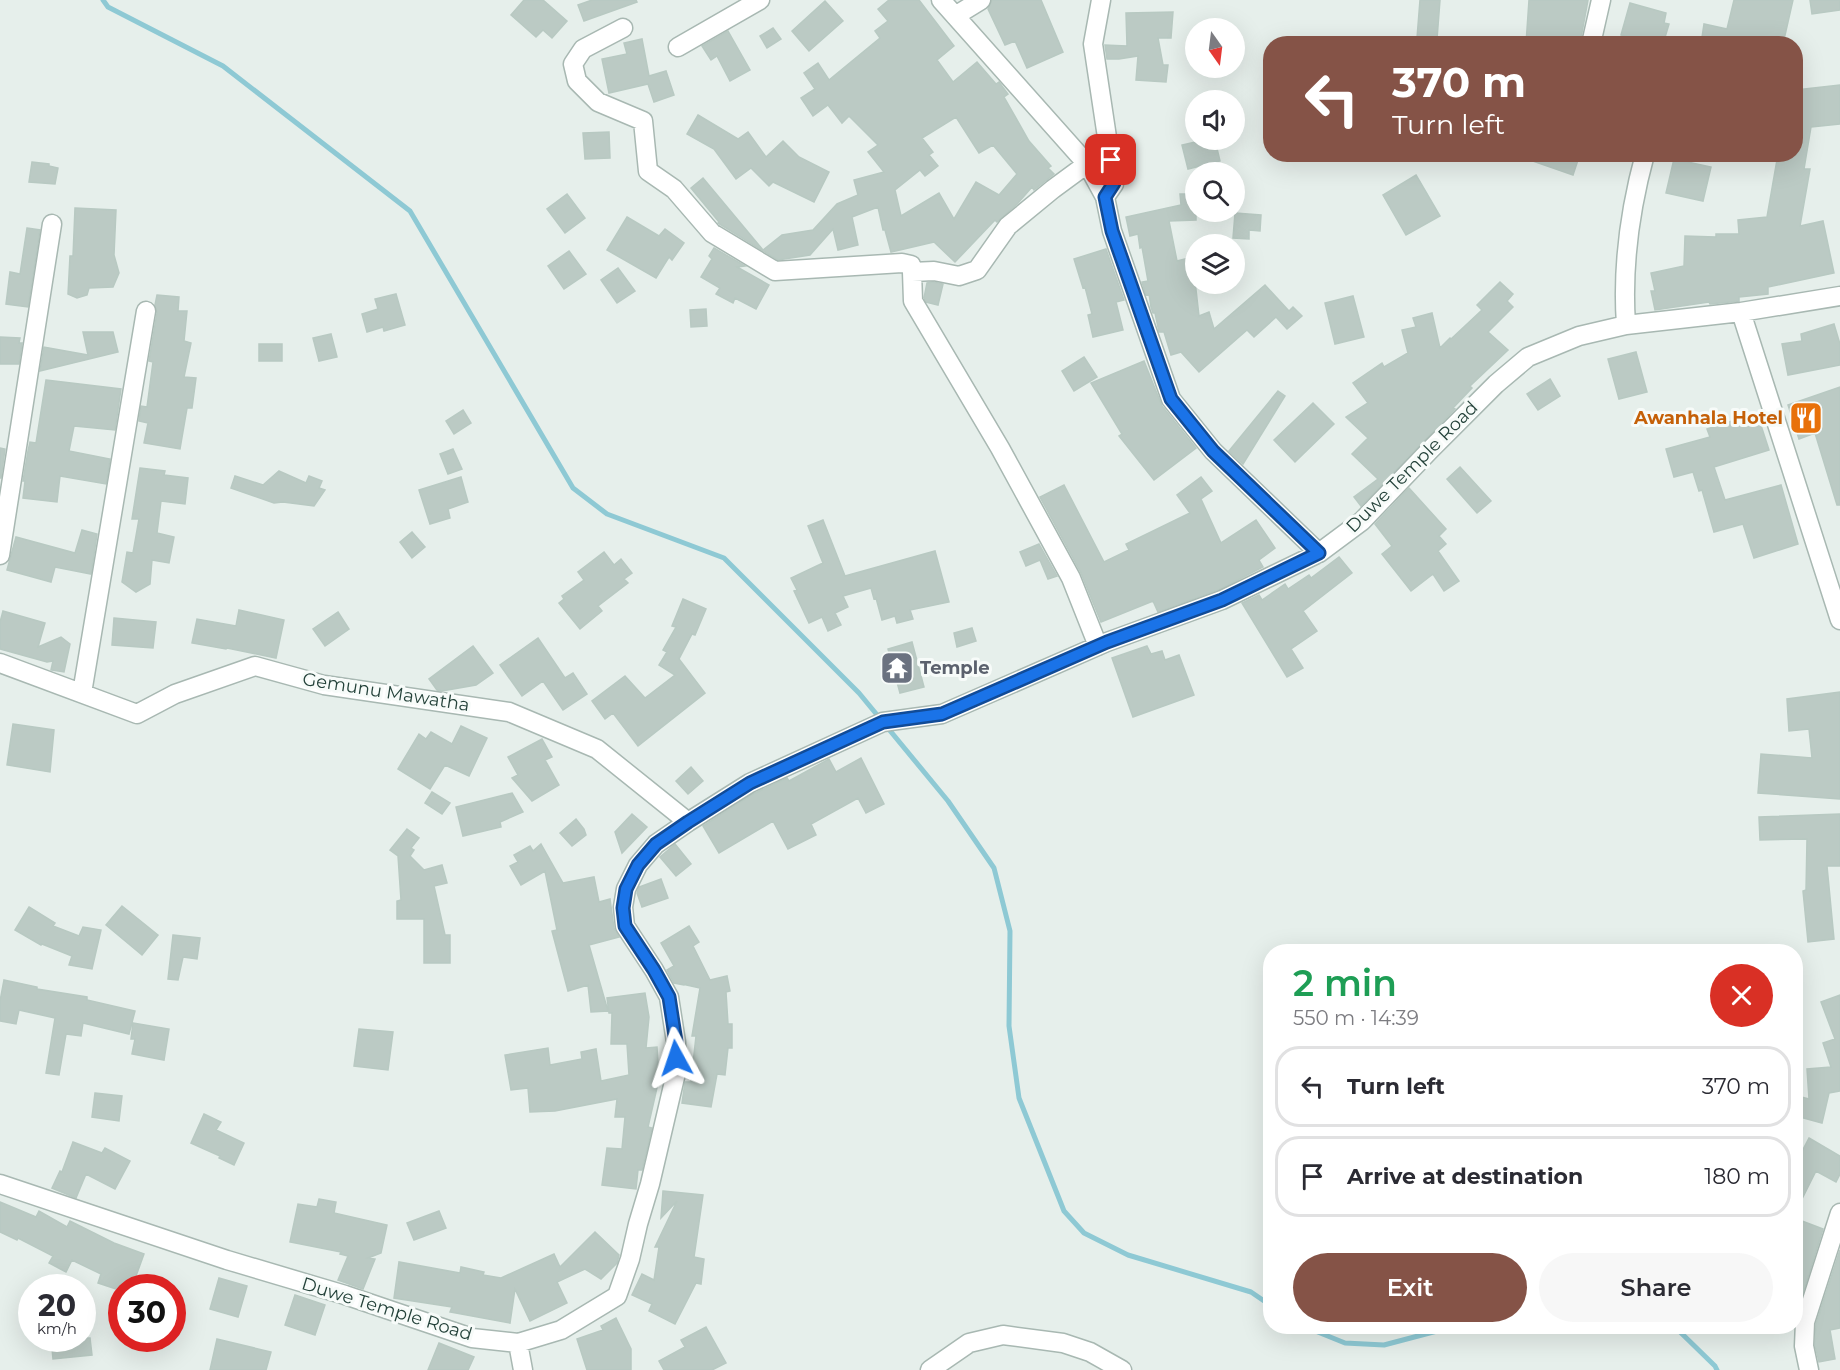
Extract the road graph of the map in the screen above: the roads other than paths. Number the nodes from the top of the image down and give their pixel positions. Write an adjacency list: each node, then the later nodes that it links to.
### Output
1 (760, 0): 9 (street)
2 (940, 0): 6 (street)
3 (981, 0): 6 (street)
4 (1101, 0): 12 (street)
5 (1601, 0): 8 (street)
6 (955, 16): 11 (street)
7 (623, 28): 14 (street)
8 (1593, 36)
9 (678, 47)
10 (1643, 162): 18 (street)
11 (1087, 164): 12 (street); 14 (street)
12 (1105, 197): 19 (street)
13 (52, 224): 20 (street)
14 (912, 272): 22 (street)
15 (1840, 296): 17 (street, Duwe Temple Road)
16 (146, 311): 24 (street)
17 (1741, 312): 18 (street, Duwe Temple Road); 21 (street)
18 (1626, 324): 19 (street, Duwe Temple Road)
19 (1319, 553): 22 (street, Duwe Temple Road)
20 (0, 555)
21 (1840, 620)
22 (1098, 646): 25 (street, Duwe Temple Road)
23 (0, 663): 24 (street, Gemunu Mawatha)
24 (82, 693): 25 (street, Gemunu Mawatha)
25 (688, 822): 28 (street, Duwe Temple Road)
26 (0, 1184): 28 (street, Duwe Temple Road)
27 (1840, 1213): 32 (street)
28 (518, 1343): 29 (street)
29 (523, 1370)
30 (930, 1370): 31 (street)
31 (1122, 1370)
32 (1809, 1370)

